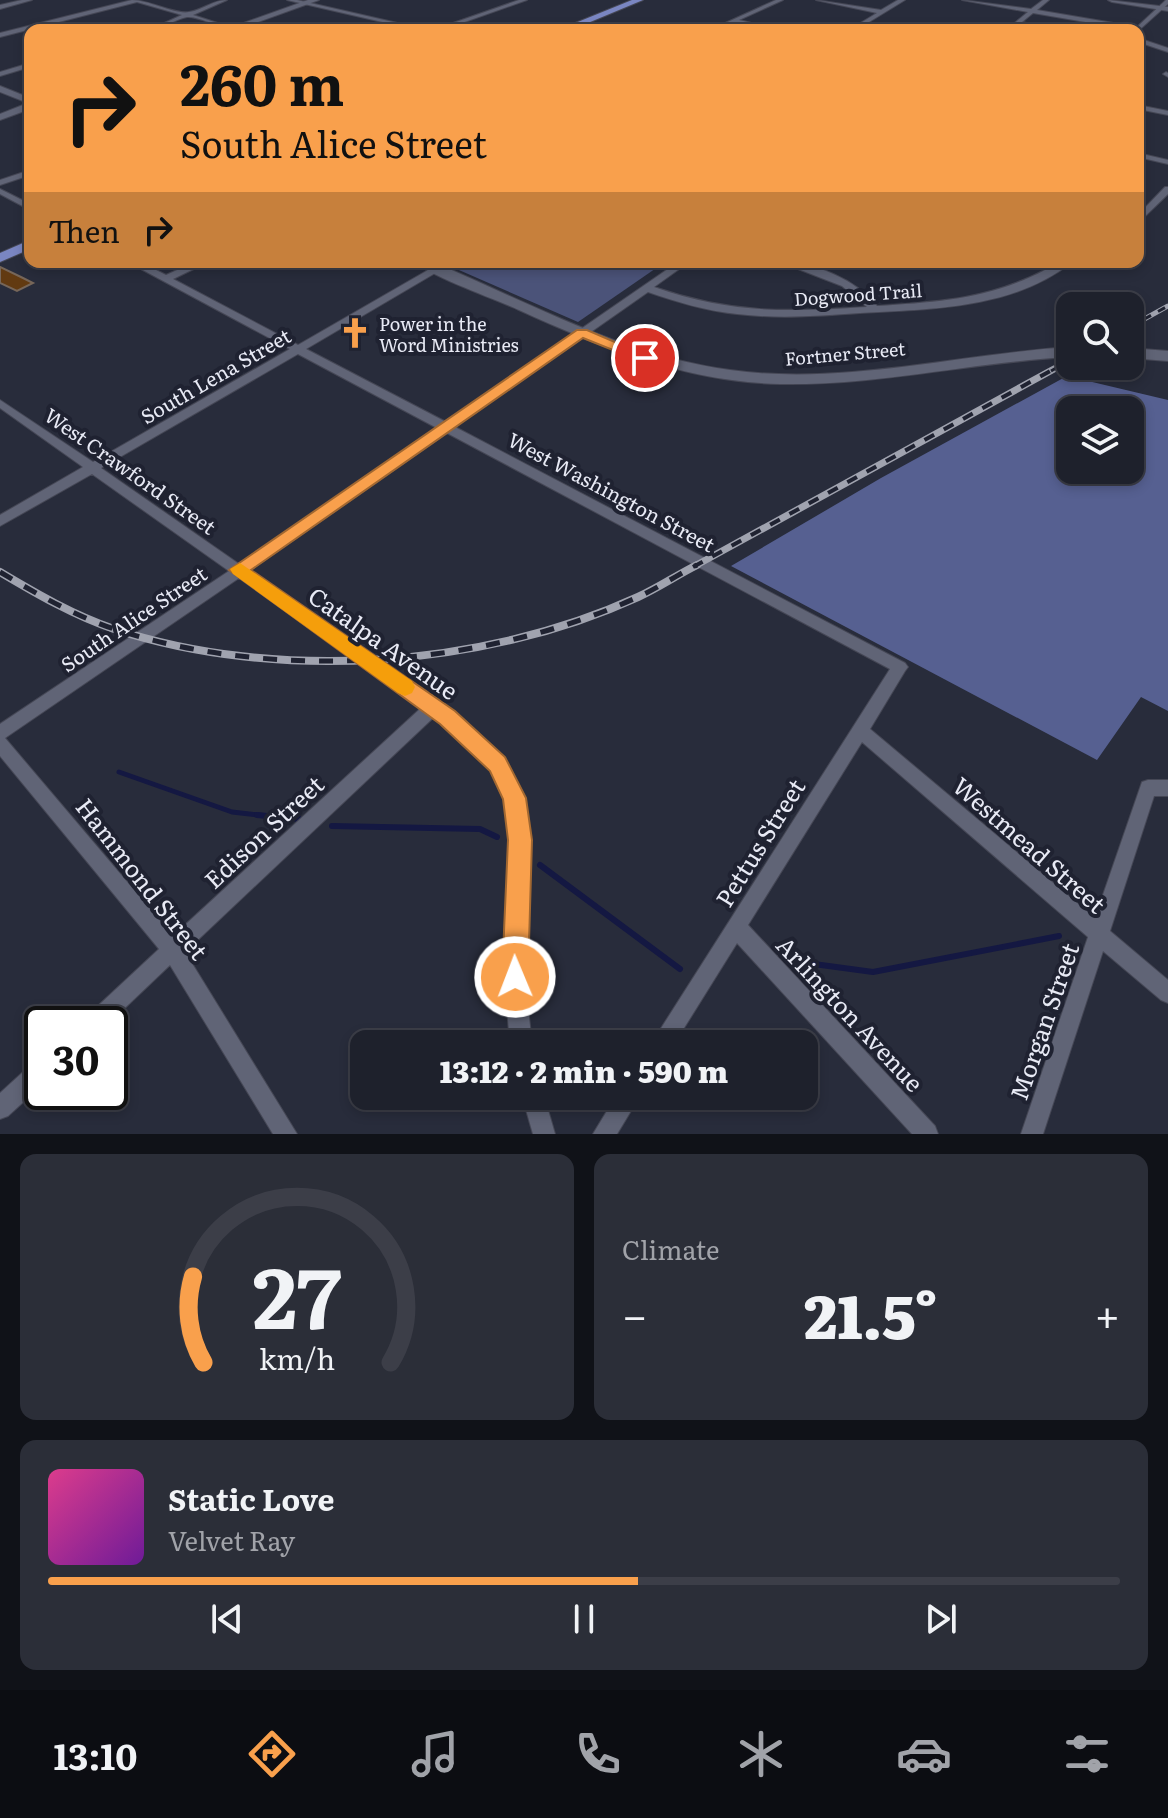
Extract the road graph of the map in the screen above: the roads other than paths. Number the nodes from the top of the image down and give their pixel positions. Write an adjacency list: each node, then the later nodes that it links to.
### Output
1 (29, 0): 16 (street)
2 (137, 0): 19 (street); 22 (street)
3 (224, 0): 19 (street)
4 (290, 0): 14 (street)
5 (315, 0): 14 (street)
6 (524, 0): 27 (street)
7 (639, 0): 28 (main road)
8 (780, 0): 20 (street)
9 (819, 0): 18 (street)
10 (902, 0): 18 (street)
11 (965, 0): 17 (street)
12 (1046, 0): 17 (street)
13 (1112, 0): 15 (street)
14 (303, 3): 25 (street); 26 (street)
15 (1166, 6): 34 (street)
16 (0, 7)
17 (1032, 11): 21 (street); 33 (street)
18 (882, 12): 31 (street)
19 (189, 15): 23 (street); 24 (street)
20 (734, 21): 29 (street); 30 (street)
21 (1018, 23): 32 (street)
22 (44, 24)
23 (167, 24)
24 (215, 24)
25 (248, 24)
26 (398, 24)
27 (454, 24)
28 (578, 24)
29 (727, 24)
30 (749, 24)
31 (862, 24)
32 (1024, 24)
33 (1105, 24)
34 (1144, 25)
35 (24, 29): 36 (street)
36 (0, 35)
37 (1144, 42): 38 (street)
38 (1168, 50)
39 (24, 67): 40 (street)
40 (0, 74)
41 (0, 89): 42 (street)
42 (24, 101)
43 (24, 107): 46 (street)
44 (1144, 108): 45 (street)
45 (1168, 113)
46 (0, 117)
47 (1144, 156): 48 (street)
48 (1168, 162)
49 (24, 174): 50 (street)
50 (0, 183)
51 (1168, 189): 54 (street)
52 (0, 191): 53 (street)
53 (24, 204)
54 (1144, 214)
55 (24, 247): 56 (main road)
56 (0, 258)
57 (145, 268): 65 (street, West Washington Street)
58 (190, 268): 65 (street)
59 (438, 268): 69 (street, South Lena Street)
60 (449, 268): 68 (street, Fortner Street)
61 (675, 268): 66 (street, South Alice Street)
62 (802, 268): 67 (street)
63 (1049, 268): 64 (street)
64 (1053, 269): 67 (street, Dogwood Trail)
65 (166, 279): 69 (street, West Washington Street)
66 (646, 288): 67 (street, Dogwood Trail); 68 (street, South Alice Street)
67 (874, 309)
68 (582, 333): 70 (street, Fortner Street); 74 (street, South Alice Street)
69 (299, 348): 74 (street, West Washington Street); 75 (street, South Lena Street)
70 (1056, 353)
71 (1144, 354): 72 (street)
72 (1168, 356)
73 (0, 403): 75 (street, West Crawford Street)
74 (448, 427): 77 (street, South Alice Street); 78 (street, West Washington Street)
75 (91, 467): 76 (street, South Lena Street); 77 (street, West Crawford Street)
76 (0, 521)
77 (238, 570): 79 (street, Catalpa Avenue); 81 (street, South Alice Street)
78 (900, 667): 80 (street, Pettus Street)
79 (433, 707): 86 (street, Edison Street); 89 (street, Catalpa Avenue)
80 (860, 730): 84 (street, Pettus Street); 85 (street, Westmead Street)
81 (0, 733)
82 (0, 744): 86 (street, Hammond Street)
83 (1158, 788): 85 (street, Morgan Street)
84 (737, 928): 90 (street, Pettus Street); 98 (street, Arlington Avenue)
85 (1099, 935): 87 (street, Westmead Street); 99 (street, Morgan Street)
86 (173, 951): 88 (street, Edison Street); 95 (street, Hammond Street)
87 (1168, 993)
88 (113, 1006)
89 (520, 1030)
90 (671, 1030)
91 (24, 1086): 92 (street)
92 (0, 1108)
93 (537, 1110): 96 (street)
94 (620, 1110): 97 (street)
95 (286, 1134)
96 (544, 1134)
97 (604, 1134)
98 (927, 1134)
99 (1032, 1134)

